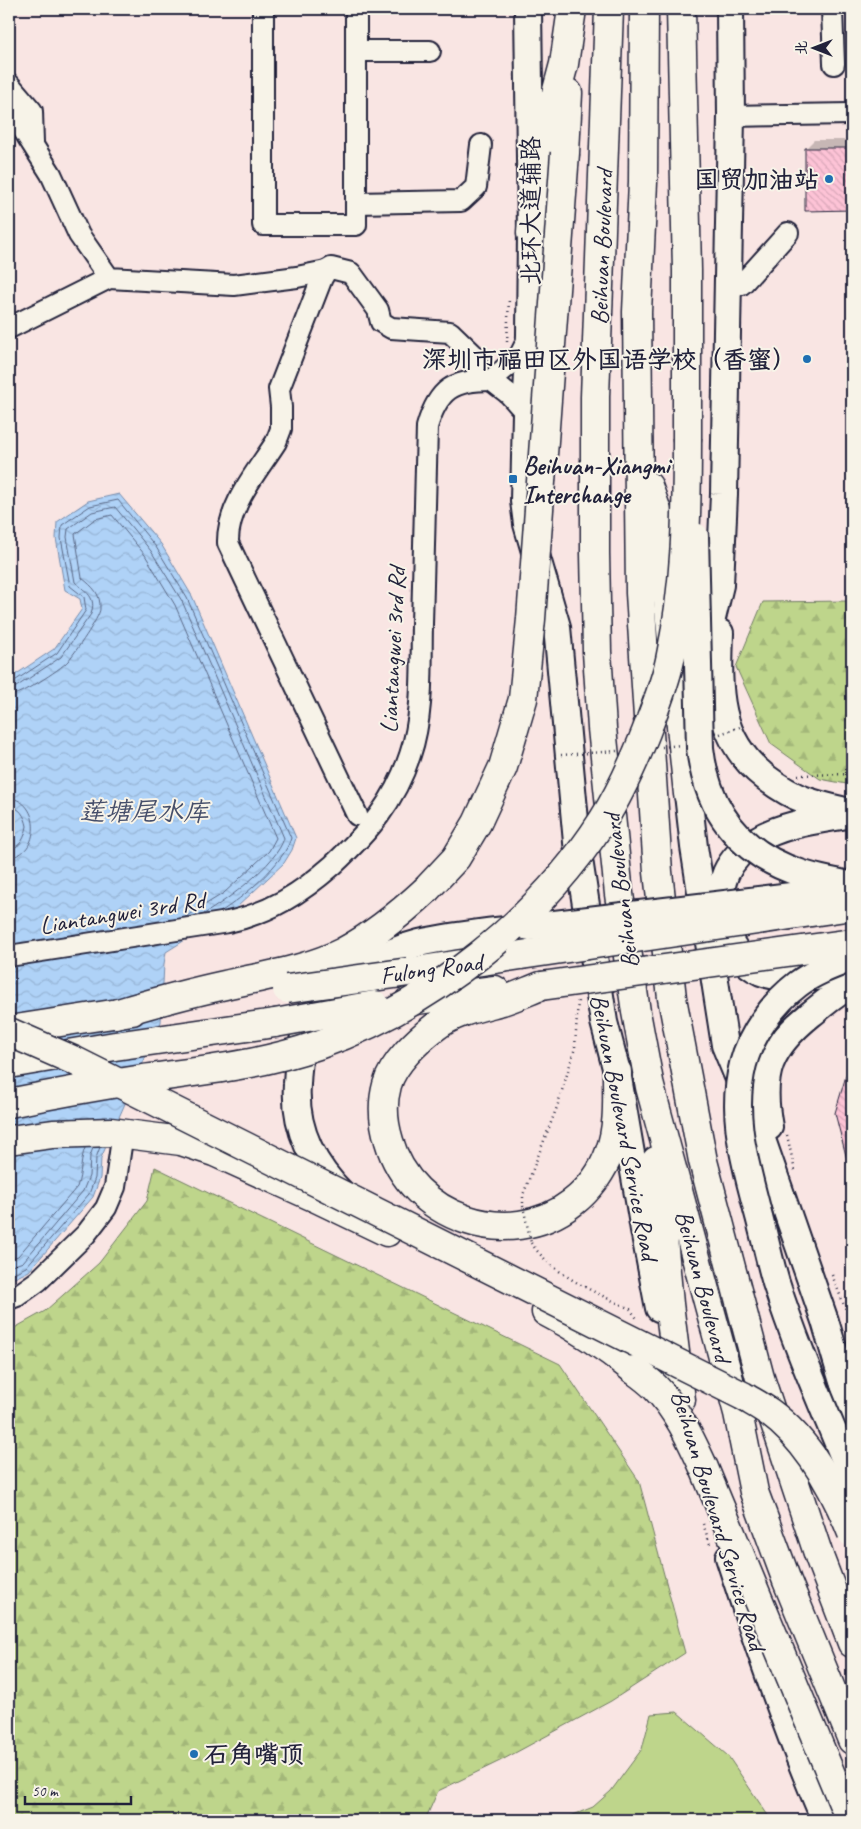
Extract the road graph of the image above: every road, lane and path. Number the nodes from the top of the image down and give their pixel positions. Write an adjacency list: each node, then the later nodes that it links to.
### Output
1 (263, 9): 19 (street)
2 (356, 9): 10 (street)
3 (528, 9): 20 (main road, 北环大道辅路)
4 (573, 9): 20 (highway); 45 (highway, bridge)
5 (609, 9): 49 (highway, Beihuan Boulevard)
6 (644, 9): 30 (highway, Beihuan Boulevard)
7 (681, 9): 29 (highway)
8 (730, 9): 16 (main road)
9 (832, 9): 12 (street)
10 (356, 50): 11 (street); 19 (street)
11 (430, 51)
12 (834, 64)
13 (9, 84): 17 (street)
14 (9, 114): 17 (street)
15 (852, 114): 16 (street)
16 (731, 116): 24 (main road)
17 (33, 145): 23 (street)
18 (481, 145): 19 (street)
19 (356, 203)
20 (531, 233): 26 (main road, 北环大道辅路)
21 (788, 233): 24 (street)
22 (326, 270): 23 (street); 27 (street); 36 (street)
23 (109, 278): 25 (street)
24 (727, 286): 31 (main road)
25 (9, 328)
26 (530, 335): 27 (street); 28 (main road, 北环大道辅路)
27 (485, 380): 28 (street); 40 (street, Liantangwei 3rd Rd)
28 (526, 413): 48 (main road, Beihuan Boulevard Service Road)
29 (687, 438): 37 (main road, bridge); 50 (highway, bridge)
30 (638, 453): 34 (highway); 68 (highway, Beihuan Boulevard)
31 (720, 585): 34 (main road); 35 (main road)
32 (852, 774): 33 (path)
33 (796, 775)
34 (688, 794): 56 (main road)
35 (852, 814): 42 (main road)
36 (357, 815)
37 (852, 887): 57 (main road, bridge)
38 (852, 906): 45 (highway, Fulong Road, bridge)
39 (852, 943): 44 (highway, Fulong Road, bridge)
40 (9, 956)
41 (852, 958): 66 (main road, bridge)
42 (852, 972)
43 (852, 985): 56 (main road)
44 (541, 986): 47 (highway, Fulong Road, bridge); 48 (highway)
45 (233, 990): 46 (highway, Fulong Road)
46 (9, 1031): 67 (highway, bridge)
47 (9, 1064)
48 (617, 1072): 64 (main road, Beihuan Boulevard Service Road)
49 (650, 1087): 64 (highway); 69 (highway, Beihuan Boulevard)
50 (9, 1102)
51 (557, 1107): 59 (path, bridge)
52 (786, 1133): 55 (path)
53 (9, 1140): 57 (highway)
54 (121, 1146): 60 (street)
55 (797, 1176)
56 (783, 1202): 61 (main road)
57 (377, 1227): 70 (highway, bridge)
58 (832, 1274): 62 (path)
59 (600, 1294)
60 (9, 1299)
61 (825, 1321): 63 (street); 65 (main road)
62 (852, 1325)
63 (852, 1379)
64 (680, 1400): 70 (main road, Beihuan Boulevard Service Road)
65 (852, 1412)
66 (852, 1477)
67 (852, 1532)
68 (852, 1643)
69 (852, 1740)
70 (841, 1818)
71 (643, 1820): 72 (path)
72 (682, 1820)

